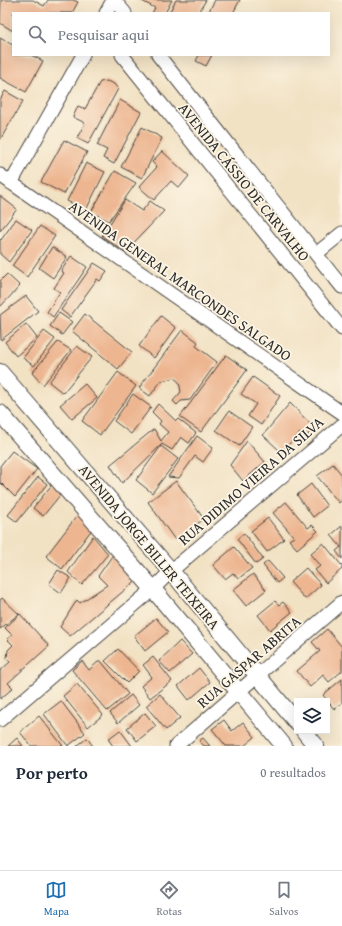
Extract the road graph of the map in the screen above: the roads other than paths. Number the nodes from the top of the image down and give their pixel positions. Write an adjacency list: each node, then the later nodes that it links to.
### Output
1 (114, 0): 2 (street); 3 (street)
2 (107, 12)
3 (124, 12)
4 (82, 56): 8 (street)
5 (123, 56): 12 (street, AVENIDA CÁSSIO DE CARVALHO)
6 (159, 56): 10 (street, AVENIDA CÁSSIO DE CARVALHO)
7 (0, 175): 8 (street, AVENIDA GENERAL MARCONDES SALGADO)
8 (11, 183): 15 (street, AVENIDA GENERAL MARCONDES SALGADO)
9 (342, 233): 10 (street)
10 (316, 254): 11 (street, AVENIDA CÁSSIO DE CARVALHO)
11 (342, 287)
12 (342, 329)
13 (2, 379): 17 (street, AVENIDA JORGE BILLER TEIXEIRA)
14 (0, 412): 18 (street, AVENIDA JORGE BILLER TEIXEIRA)
15 (342, 413)
16 (342, 425): 17 (street, RUA DIDIMO VIEIRA DA SILVA)
17 (171, 571): 18 (street, RUA DIDIMO VIEIRA DA SILVA); 20 (street, AVENIDA JORGE BILLER TEIXEIRA)
18 (153, 589): 21 (street, AVENIDA JORGE BILLER TEIXEIRA); 23 (street, RUA DIDIMO VIEIRA DA SILVA)
19 (342, 602): 20 (street, RUA GASPAR ABRITA)
20 (258, 676): 21 (street, RUA GASPAR ABRITA); 22 (street, AVENIDA JORGE BILLER TEIXEIRA)
21 (240, 692): 25 (street, RUA GASPAR ABRITA); 26 (street, AVENIDA JORGE BILLER TEIXEIRA)
22 (294, 719)
23 (0, 720)
24 (306, 734): 27 (street)
25 (176, 746)
26 (284, 746)
27 (316, 746)

